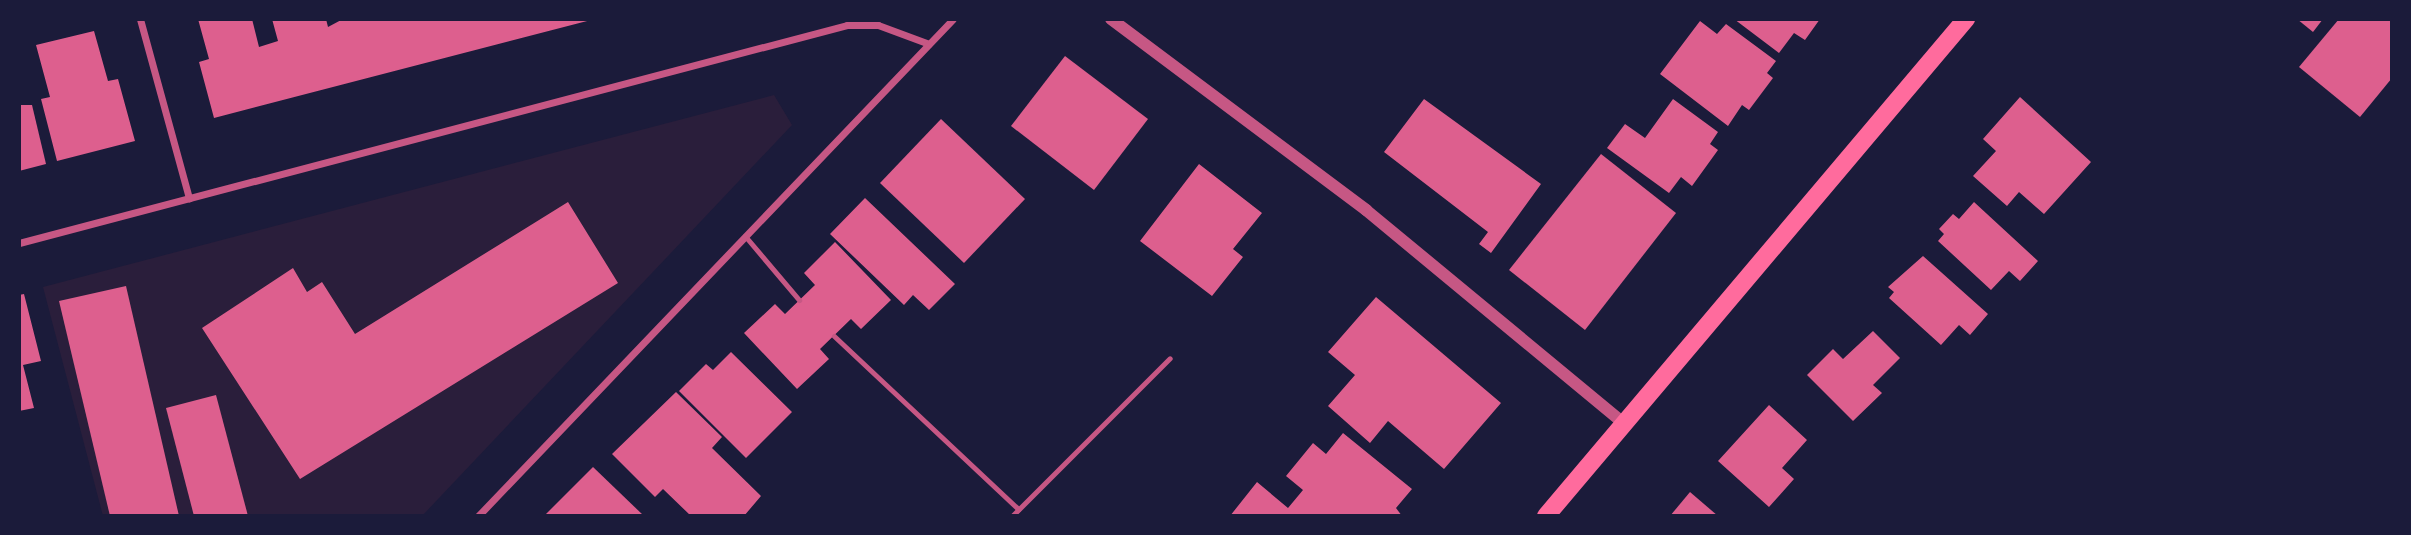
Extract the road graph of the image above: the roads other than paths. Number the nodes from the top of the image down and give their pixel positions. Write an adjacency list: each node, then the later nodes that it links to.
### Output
1 (140, 19): 6 (street)
2 (953, 19): 5 (street)
3 (1111, 19): 12 (street)
4 (1966, 19): 12 (main road)
5 (929, 44): 6 (street); 7 (street)
6 (189, 198): 8 (street)
7 (745, 236): 9 (lane); 14 (street)
8 (19, 243)
9 (799, 300)
10 (834, 336): 13 (lane)
11 (1170, 358): 13 (lane)
12 (1626, 425): 16 (main road)
13 (1018, 509): 15 (lane)
14 (478, 516)
15 (1012, 516)
16 (1546, 516)

